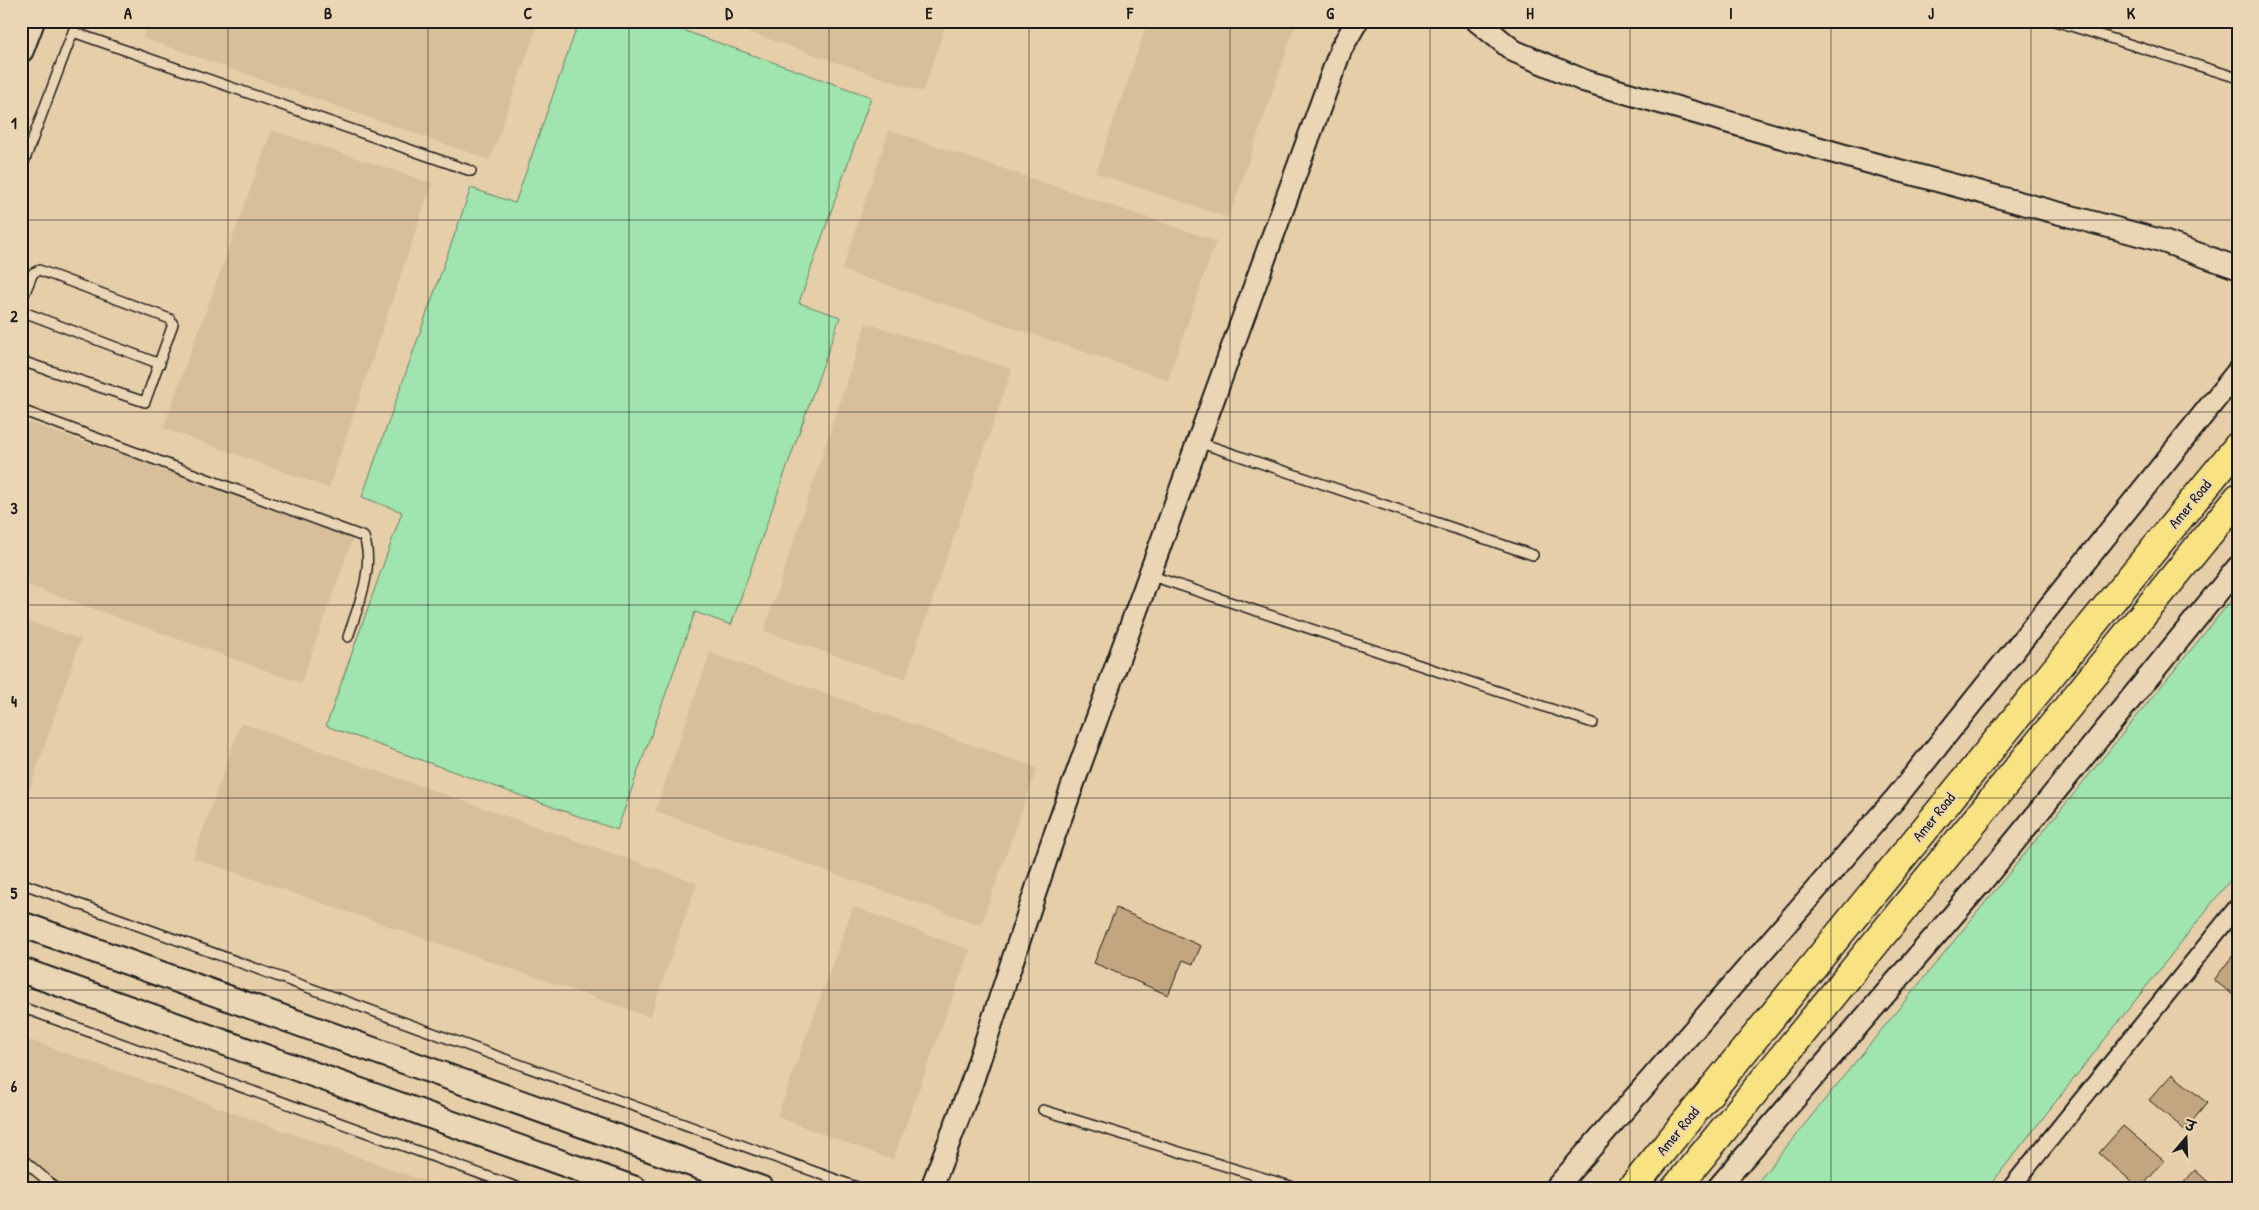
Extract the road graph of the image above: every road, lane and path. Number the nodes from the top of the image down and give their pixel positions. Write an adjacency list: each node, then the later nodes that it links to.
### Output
1 (32, 21): 7 (main road)
2 (77, 21): 6 (lane)
3 (1357, 21): 18 (street)
4 (1477, 21): 11 (street)
5 (2055, 21): 8 (lane)
6 (73, 32): 9 (lane); 10 (lane)
7 (21, 50)
8 (2238, 78)
9 (21, 170)
10 (471, 171)
11 (2238, 268)
12 (21, 302): 15 (lane)
13 (21, 311): 15 (lane)
14 (21, 360): 15 (lane)
15 (160, 364)
16 (2238, 371): 40 (street)
17 (21, 410): 24 (lane)
18 (1197, 442): 21 (lane); 23 (street)
19 (2238, 446): 41 (highway, Amer Road)
20 (2238, 498): 42 (highway)
21 (1533, 555)
22 (2238, 567): 43 (street)
23 (1149, 575): 25 (lane); 38 (street)
24 (348, 637)
25 (1592, 723)
26 (21, 883): 37 (lane)
27 (2238, 906): 44 (street)
28 (21, 924): 36 (main road)
29 (21, 970): 35 (main road)
30 (21, 1007): 34 (lane)
31 (1043, 1110): 39 (lane)
32 (23, 1163): 33 (lane)
33 (57, 1189)
34 (522, 1189)
35 (635, 1189)
36 (762, 1189)
37 (862, 1189)
38 (931, 1189)
39 (1300, 1189)
40 (1555, 1189)
41 (1631, 1189)
42 (1675, 1189)
43 (1716, 1189)
44 (2010, 1189)

